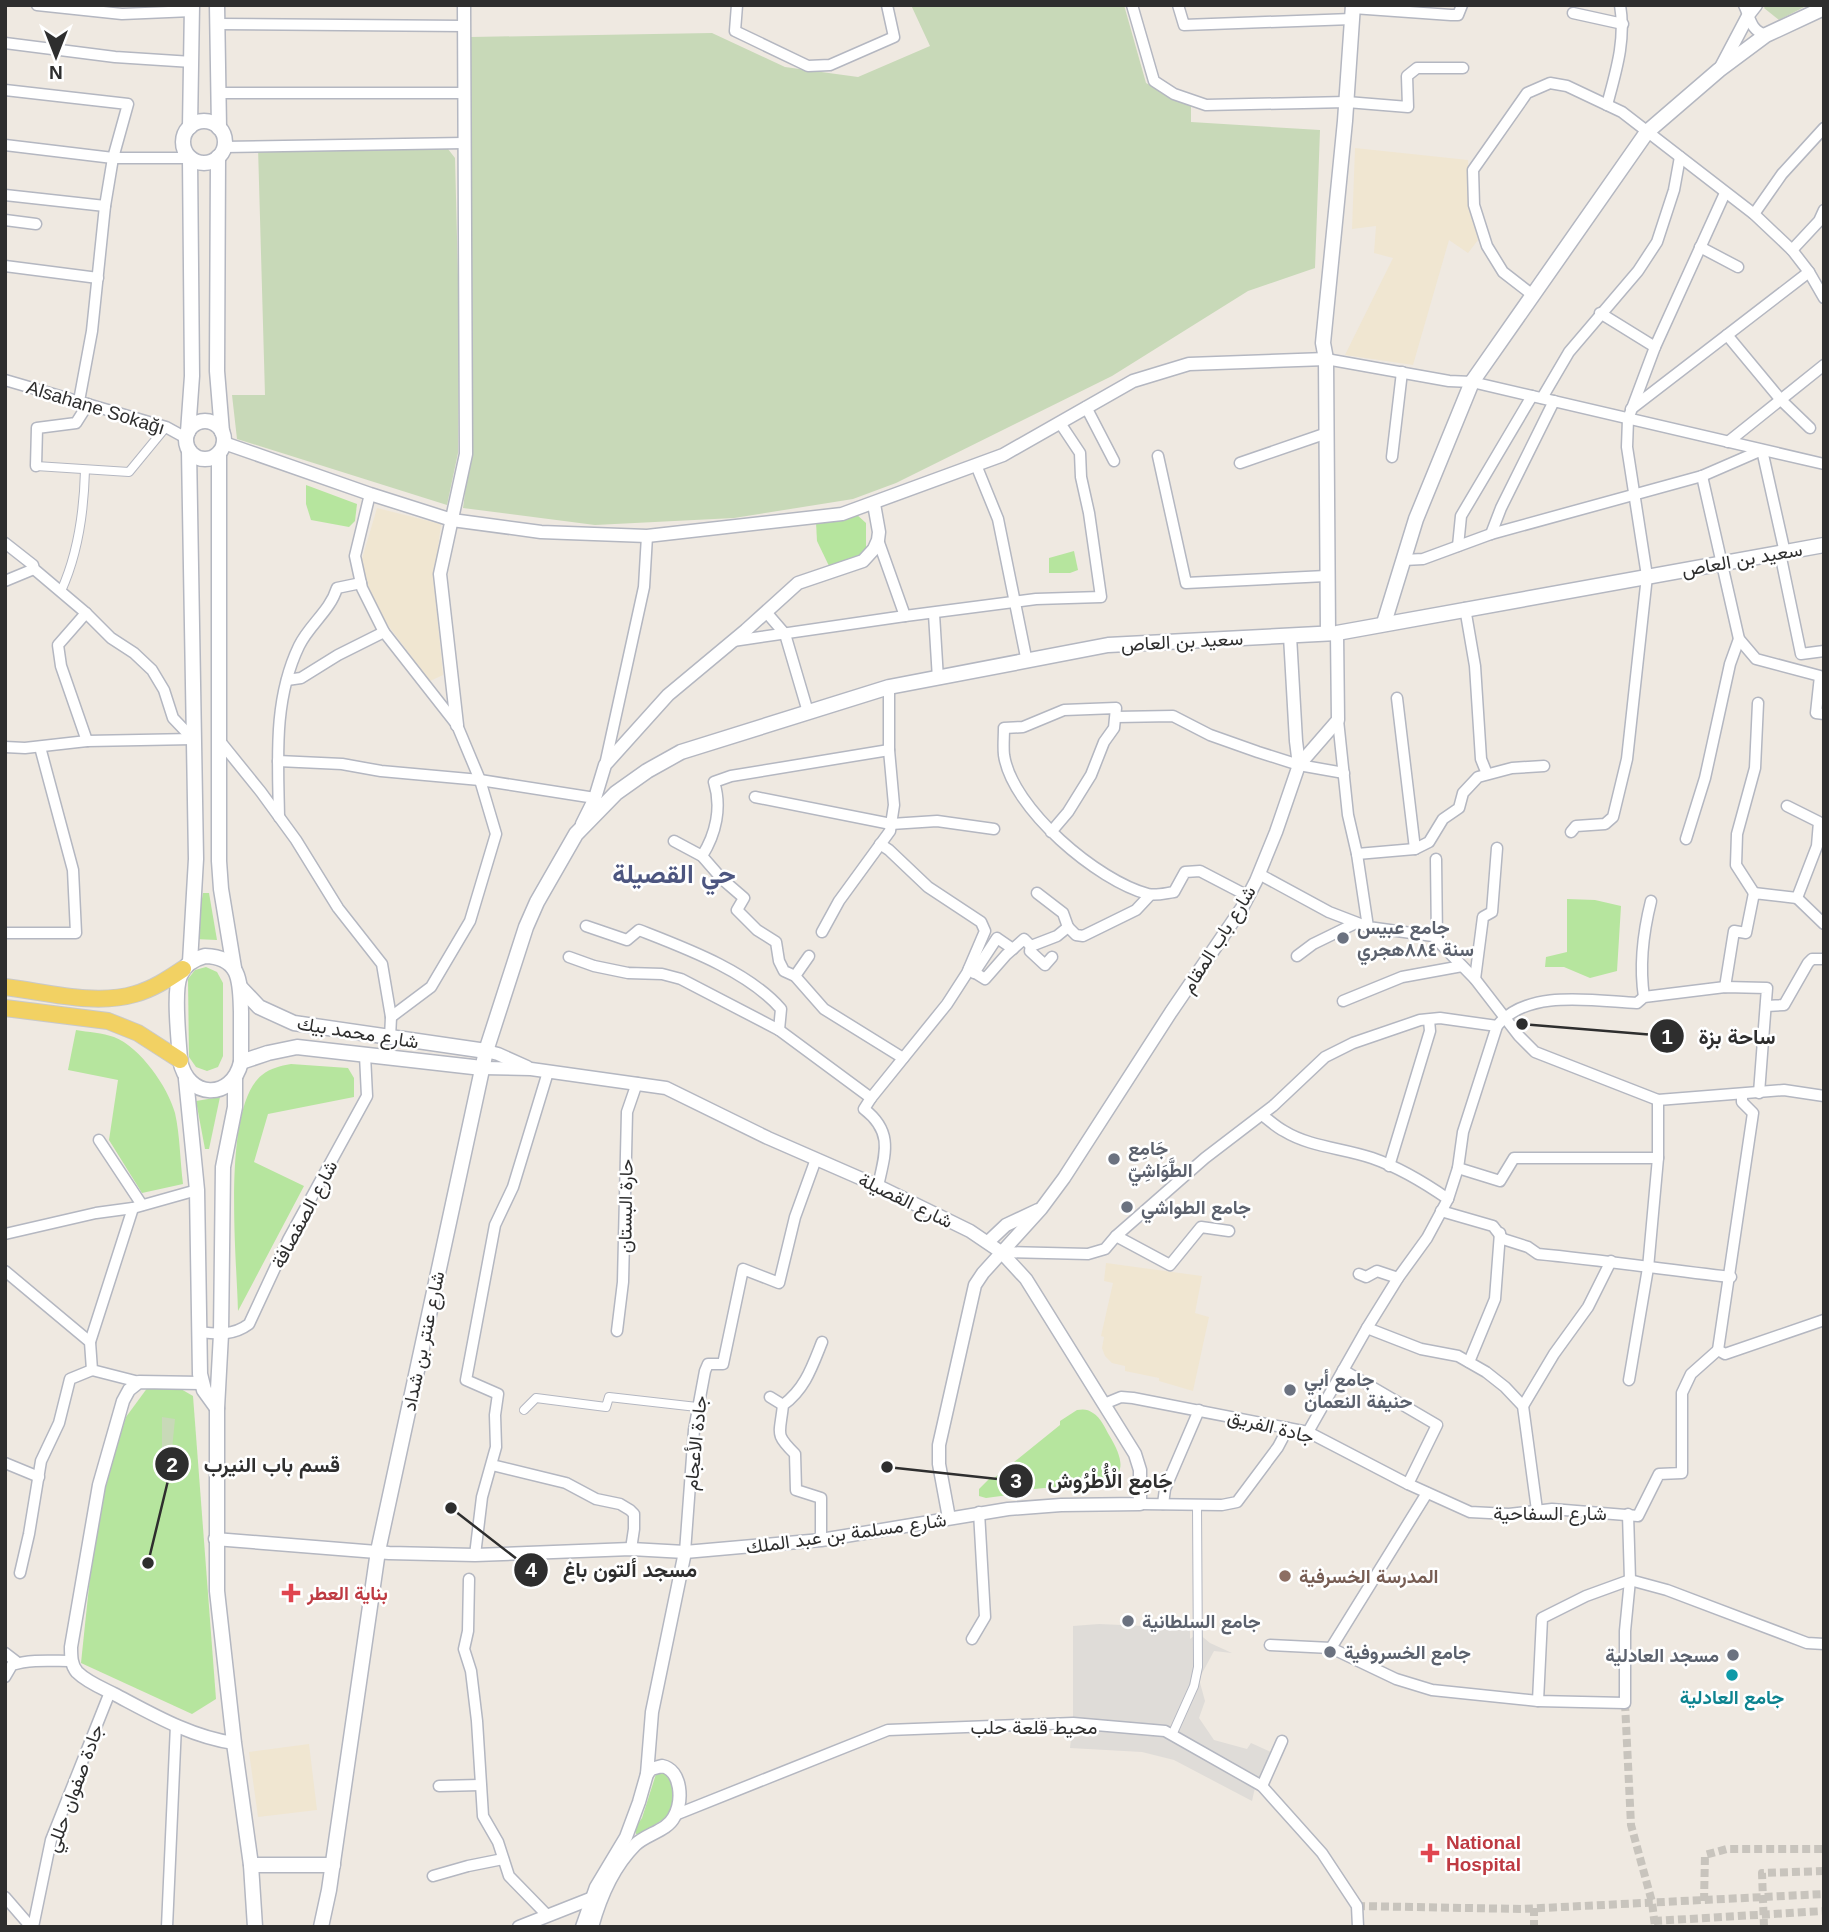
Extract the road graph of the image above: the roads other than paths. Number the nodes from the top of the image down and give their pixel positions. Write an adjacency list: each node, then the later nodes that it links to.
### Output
1 (37, 5): 10 (street)
2 (217, 5): 15 (main road)
3 (464, 5): 17 (street)
4 (737, 5): 5 (street)
5 (887, 5)
6 (1132, 5): 26 (street)
7 (1178, 5): 13 (street)
8 (1462, 5): 13 (street)
9 (1620, 5): 16 (street)
10 (192, 8): 20 (main road)
11 (1750, 8): 18 (street); 22 (street)
12 (1824, 8): 18 (main road)
13 (1353, 11): 26 (main road)
14 (1573, 13): 16 (street)
15 (217, 24): 17 (street); 24 (main road)
16 (1623, 24): 27 (street)
17 (464, 26): 25 (street)
18 (1766, 34): 22 (main road)
19 (5, 43): 20 (street)
20 (192, 62): 28 (main road)
21 (1463, 68): 26 (street)
22 (1719, 70): 31 (main road)
23 (5, 90): 37 (street)
24 (218, 93): 25 (street); 29 (main road)
25 (464, 93): 32 (street)
26 (1347, 102): 57 (main road)
27 (1607, 105): 31 (street); 52 (street)
28 (190, 127): 29 (main road); 38 (main road)
29 (219, 128): 35 (main road)
30 (1824, 128): 34 (street)
31 (1647, 132): 36 (street); 52 (main road)
32 (464, 143): 35 (street); 88 (street)
33 (5, 145): 37 (street)
34 (1818, 145): 43 (street)
35 (221, 152): 38 (main road); 74 (main road)
36 (1680, 157): 39 (street); 54 (street)
37 (113, 158): 38 (street); 41 (street)
38 (190, 158): 72 (main road)
39 (1725, 193): 43 (street); 46 (street)
40 (5, 195): 41 (street)
41 (105, 206): 51 (street)
42 (1824, 211): 47 (street)
43 (1754, 214): 47 (street)
44 (5, 220): 45 (street)
45 (36, 224)
46 (1700, 247): 49 (street); 56 (street)
47 (1791, 250): 50 (street)
48 (5, 266): 51 (street)
49 (1738, 267)
50 (1809, 272): 53 (street); 55 (street)
51 (98, 278): 65 (street)
52 (1535, 296): 61 (main road)
53 (1824, 298)
54 (1600, 313): 56 (street); 62 (street)
55 (1727, 335): 63 (street); 67 (street)
56 (1655, 347): 67 (street)
57 (1326, 359): 59 (street); 66 (street); 71 (main road)
58 (1824, 365): 63 (street)
59 (1402, 372): 61 (street); 77 (street)
60 (5, 380): 65 (street, Alsahane Sokağı)
61 (1472, 382): 62 (street); 96 (main road)
62 (1537, 397): 64 (street); 94 (street)
63 (1781, 400): 70 (street); 73 (street)
64 (1555, 401): 67 (street); 89 (street)
65 (83, 402): 69 (street, Alsahane Sokağı); 81 (street)
66 (1086, 407): 68 (street); 78 (street)
67 (1630, 414): 73 (street); 85 (street)
68 (1060, 423): 82 (street); 104 (street)
69 (166, 427): 72 (street, Alsahane Sokağı); 83 (street)
70 (1810, 428)
71 (1327, 433): 79 (street); 99 (main road)
72 (187, 440): 74 (main road); 74 (main road); 129 (main road)
73 (1728, 442): 75 (street)
74 (222, 443): 86 (street); 130 (main road)
75 (1762, 450): 80 (street); 84 (street); 95 (street)
76 (1158, 456): 99 (street)
77 (1392, 457)
78 (1114, 461)
79 (1240, 463)
80 (1824, 464)
81 (36, 466): 83 (street)
82 (976, 466): 87 (street); 104 (street)
83 (85, 470): 103 (street)
84 (1702, 476): 85 (street); 97 (street)
85 (1633, 494): 89 (street); 100 (street)
86 (370, 495): 88 (street); 102 (street)
87 (874, 503): 90 (street); 91 (street)
88 (452, 520): 90 (street); 128 (street)
89 (1490, 534): 94 (street)
90 (647, 536): 138 (street)
91 (878, 540): 107 (street); 109 (street)
92 (5, 543): 98 (street)
93 (1824, 545): 95 (main road, سعيد بن العاص)
94 (1458, 546): 96 (street)
95 (1783, 553): 97 (main road, سعيد بن العاص); 117 (street)
96 (1404, 560): 110 (main road)
97 (1720, 563): 100 (main road, سعيد بن العاص); 115 (street)
98 (34, 569): 101 (street); 103 (street)
99 (1326, 576): 112 (main road)
100 (1647, 576): 105 (main road, سعيد بن العاص); 151 (street)
101 (5, 581)
102 (361, 583): 111 (street); 120 (street)
103 (61, 591): 106 (street)
104 (1015, 602): 108 (street); 118 (street)
105 (1465, 608): 110 (main road, سعيد بن العاص); 142 (street)
106 (86, 612): 129 (street); 131 (street)
107 (766, 612): 113 (street); 116 (street)
108 (934, 614): 109 (street); 119 (street)
109 (905, 616): 113 (street)
110 (1384, 623): 112 (main road, سعيد بن العاص)
111 (384, 632): 120 (street); 128 (street)
112 (1332, 633): 114 (main road, سعيد بن العاص); 127 (street)
113 (785, 634): 116 (street); 124 (street)
114 (1290, 636): 118 (main road, سعيد بن العاص); 139 (street, شارع باب المقام)
115 (1739, 639): 125 (street); 153 (street)
116 (733, 641): 138 (street)
117 (1824, 651)
118 (1027, 662): 119 (main road, سعيد بن العاص)
119 (938, 679): 121 (main road, سعيد بن العاص)
120 (287, 680): 137 (street)
121 (889, 687): 124 (main road, سعيد بن العاص); 134 (street)
122 (1396, 698): 158 (street)
123 (1758, 704): 164 (street)
124 (808, 712): 152 (main road, سعيد بن العاص)
125 (1824, 714)
126 (1115, 717): 139 (street); 150 (street); 150 (street)
127 (1338, 720): 139 (street); 141 (street)
128 (457, 725): 143 (street)
129 (193, 734): 130 (main road); 131 (street); 135 (main road)
130 (219, 734): 136 (main road); 147 (street)
131 (87, 741): 133 (street)
132 (5, 747): 133 (street)
133 (40, 747): 175 (street)
134 (889, 750): 148 (street); 160 (street)
135 (194, 759): 136 (main road); 184 (main road)
136 (219, 760): 186 (main road)
137 (278, 761): 143 (street); 147 (street)
138 (605, 765): 145 (street)
139 (1299, 765): 141 (street); 162 (street, شارع باب المقام)
140 (1544, 765): 142 (street)
141 (1345, 773): 159 (street)
142 (1487, 774): 158 (street)
143 (480, 780): 145 (street); 198 (street)
144 (755, 797): 148 (street)
145 (595, 798): 152 (street)
146 (1787, 806): 156 (street)
147 (279, 817): 198 (street)
148 (891, 824): 149 (street); 155 (street)
149 (994, 829)
150 (1051, 832): 165 (street)
151 (1571, 832)
152 (576, 834): 203 (main road, شارع عنتر بن شداد)
153 (1686, 839)
154 (674, 841): 160 (street)
155 (880, 844): 174 (street); 187 (street)
156 (1820, 847): 167 (street)
157 (1497, 848): 189 (street)
158 (1415, 849): 159 (street)
159 (1357, 854): 173 (street)
160 (702, 856): 188 (street)
161 (1436, 859): 176 (street)
162 (1259, 874): 166 (street, شارع باب المقام); 169 (street)
163 (1037, 893): 172 (street)
164 (1754, 893): 167 (street); 191 (street)
165 (1150, 895): 166 (street); 172 (street)
166 (1248, 896): 229 (street, شارع باب المقام)
167 (1797, 898): 170 (street)
168 (1651, 901): 193 (street)
169 (1356, 923): 173 (street); 180 (street)
170 (1824, 925)
171 (586, 926): 201 (street)
172 (1068, 927): 177 (street)
173 (1368, 927): 176 (street)
174 (822, 932)
175 (5, 933)
176 (1437, 940): 185 (street)
177 (1031, 946): 178 (street); 182 (street)
178 (1013, 949): 187 (street); 187 (street)
179 (809, 956): 188 (street)
180 (1297, 956)
181 (569, 957): 201 (street)
182 (1052, 957)
183 (1824, 960): 195 (street)
184 (187, 965): 186 (main road); 190 (main road); 206 (main road)
185 (1462, 966): 189 (street); 194 (street)
186 (234, 968): 192 (main road)
187 (972, 971): 205 (street)
188 (795, 976): 205 (street)
189 (1475, 979): 197 (street)
190 (5, 987)
191 (1725, 987): 193 (street); 195 (street)
192 (240, 989): 202 (main road, شارع محمد بيك); 207 (main road)
193 (1644, 997): 197 (street)
194 (1343, 1001)
195 (1766, 1006): 214 (street)
196 (5, 1008): 206 (main road)
197 (1504, 1016): 200 (street); 218 (street)
198 (391, 1017): 202 (street)
199 (1429, 1020): 200 (street); 219 (street); 223 (street)
200 (1497, 1026): 224 (street)
201 (779, 1030): 217 (street)
202 (390, 1038): 203 (main road, شارع محمد بيك)
203 (486, 1051): 208 (main road, شارع عنتر بن شداد); 209 (street, شارع القصيلة)
204 (365, 1055): 207 (main road, شارع محمد بيك); 208 (main road, شارع محمد بيك); 247 (street, شارع الصفصافة)
205 (904, 1058): 217 (street)
206 (180, 1060): 211 (main road)
207 (241, 1062): 212 (main road)
208 (482, 1069): 209 (street, شارع القصيلة); 282 (main road, شارع عنتر بن شداد)
209 (531, 1069): 210 (street, شارع القصيلة)
210 (548, 1072): 213 (street, شارع القصيلة); 268 (street)
211 (186, 1079): 212 (main road); 226 (main road)
212 (235, 1079): 247 (main road)
213 (636, 1083): 222 (street, شارع القصيلة); 245 (street, حارة البستان)
214 (1759, 1093): 215 (street); 216 (street)
215 (1742, 1094): 218 (street); 241 (street)
216 (1824, 1096)
217 (871, 1098): 225 (street)
218 (1658, 1100): 221 (street)
219 (1262, 1115): 223 (street); 234 (street)
220 (99, 1140): 228 (street)
221 (1658, 1158): 224 (street); 238 (street)
222 (816, 1159): 225 (street, شارع القصيلة); 261 (street, جادة الأعجام)
223 (1389, 1166): 227 (street)
224 (1458, 1168): 227 (street)
225 (878, 1185): 235 (street, شارع القصيلة)
226 (197, 1190): 228 (street); 246 (main road)
227 (1448, 1199): 230 (street)
228 (137, 1206): 233 (street); 248 (street)
229 (1041, 1209): 235 (street); 236 (street, شارع باب المقام)
230 (1441, 1211): 232 (street); 242 (street)
231 (1229, 1231): 234 (street)
232 (1500, 1233): 237 (street); 251 (street)
233 (5, 1234)
234 (1116, 1236): 236 (street)
235 (988, 1242): 236 (street, شارع القصيلة)
236 (1001, 1252): 258 (street, شارع القصيلة); 278 (street, شارع باب المقام)
237 (1611, 1261): 238 (street); 260 (street)
238 (1648, 1268): 241 (street); 254 (street)
239 (5, 1271): 248 (street)
240 (1359, 1274): 242 (street)
241 (1731, 1277): 250 (street)
242 (1398, 1278): 244 (street)
243 (1824, 1320): 250 (street)
244 (1367, 1328): 251 (street); 253 (street)
245 (617, 1331)
246 (198, 1332): 247 (street); 256 (main road)
247 (221, 1334): 262 (main road)
248 (90, 1342): 252 (street)
249 (822, 1342): 259 (street)
250 (1718, 1350): 277 (street, شارع السفاحية)
251 (1469, 1362): 260 (street)
252 (92, 1370): 255 (street); 269 (street)
253 (1343, 1370): 266 (street); 270 (street)
254 (1629, 1380)
255 (139, 1382): 256 (street); 293 (street)
256 (201, 1382): 262 (main road)
257 (770, 1397): 259 (street)
258 (1104, 1404): 264 (street, جادة الفريق); 272 (street, شارع القصيلة)
259 (783, 1405): 280 (street)
260 (1523, 1406): 275 (street)
261 (697, 1407): 263 (street); 283 (street, جادة الأعجام)
262 (217, 1409): 279 (main road)
263 (524, 1410)
264 (1199, 1410): 265 (street, جادة الفريق); 273 (street)
265 (1289, 1429): 266 (street, جادة الفريق); 274 (street)
266 (1308, 1432): 270 (street, جادة الفريق)
267 (5, 1463): 269 (street)
268 (492, 1465): 281 (street); 284 (street)
269 (39, 1476): 285 (street)
270 (1408, 1484): 271 (street, جادة الفريق)
271 (1427, 1493): 275 (street, شارع السفاحية); 291 (street)
272 (1140, 1504): 273 (street); 276 (street, شارع مسلمة بن عبد الملك)
273 (1163, 1504): 274 (street)
274 (1197, 1504): 299 (street)
275 (1537, 1510): 277 (street, شارع السفاحية)
276 (979, 1513): 278 (street, شارع مسلمة بن عبد الملك); 288 (street)
277 (1628, 1514): 287 (street)
278 (949, 1518): 280 (street, شارع مسلمة بن عبد الملك)
279 (215, 1539): 282 (street, شارع مسلمة بن عبد الملك); 301 (main road)
280 (821, 1540): 283 (street, شارع مسلمة بن عبد الملك)
281 (631, 1549): 283 (street, شارع مسلمة بن عبد الملك); 284 (street, شارع مسلمة بن عبد الملك)
282 (378, 1551): 284 (street, شارع مسلمة بن عبد الملك); 310 (main road, شارع عنتر بن شداد)
283 (685, 1552): 302 (street)
284 (475, 1555)
285 (20, 1573)
286 (470, 1579): 303 (street)
287 (1630, 1580): 289 (street); 297 (street); 297 (street)
288 (972, 1639)
289 (1823, 1642)
290 (1270, 1645): 291 (street)
291 (1331, 1648): 297 (street)
292 (5, 1653): 294 (street)
293 (71, 1661): 294 (street); 296 (street)
294 (18, 1663): 295 (street)
295 (5, 1677)
296 (110, 1692): 298 (street); 315 (street, جادة صفوان حللي)
297 (1538, 1701)
298 (176, 1725): 301 (street); 316 (street)
299 (1172, 1735): 305 (street, محيط قلعة حلب); 306 (street, محيط قلعة حلب)
300 (1282, 1741): 305 (street)
301 (234, 1743): 309 (main road)
302 (647, 1774): 306 (street); 307 (street)
303 (480, 1785): 304 (street); 308 (street)
304 (439, 1786)
305 (1262, 1786): 322 (street, محيط قلعة حلب)
306 (675, 1815): 307 (street)
307 (631, 1841): 313 (street); 321 (street)
308 (503, 1859): 311 (street); 314 (street)
309 (251, 1865): 310 (main road); 317 (main road)
310 (333, 1865): 318 (main road, شارع عنتر بن شداد)
311 (433, 1876)
312 (5, 1897): 315 (street)
313 (590, 1899): 314 (street); 320 (street)
314 (547, 1915): 319 (street)
315 (32, 1927)
316 (167, 1927)
317 (255, 1927)
318 (321, 1927)
319 (519, 1927)
320 (582, 1927)
321 (592, 1927)
322 (1358, 1927)

